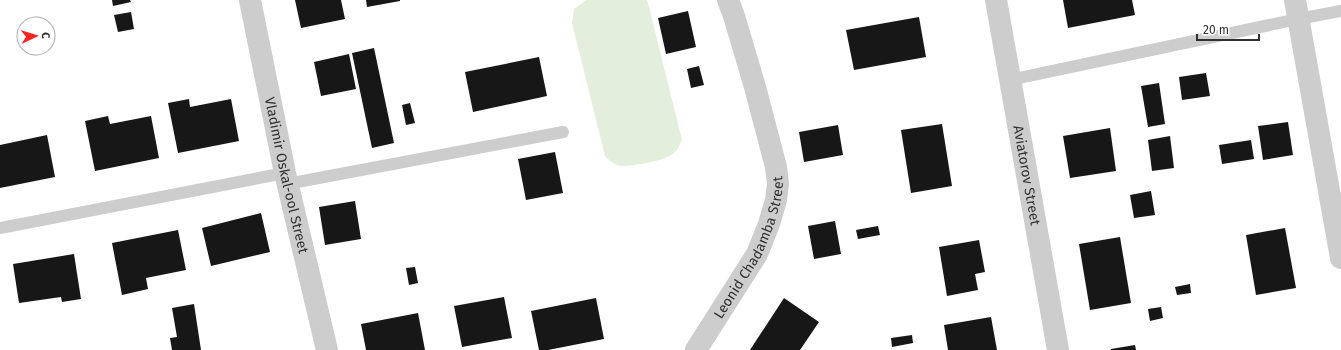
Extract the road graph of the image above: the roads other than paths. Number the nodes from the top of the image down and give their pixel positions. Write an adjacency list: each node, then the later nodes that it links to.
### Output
1 (250, 0): 8 (street, Vladimir Oskal-ool Street)
2 (728, 0): 12 (street, Leonid Chadamba Street)
3 (996, 0): 6 (street, Aviatorov Street)
4 (1296, 9): 5 (lane); 6 (lane); 10 (street)
5 (1341, 11)
6 (1010, 80): 13 (street, Aviatorov Street)
7 (563, 132): 8 (lane)
8 (286, 179): 9 (lane); 11 (street, Vladimir Oskal-ool Street)
9 (0, 228)
10 (1341, 258)
11 (327, 350)
12 (696, 350)
13 (1058, 350)

